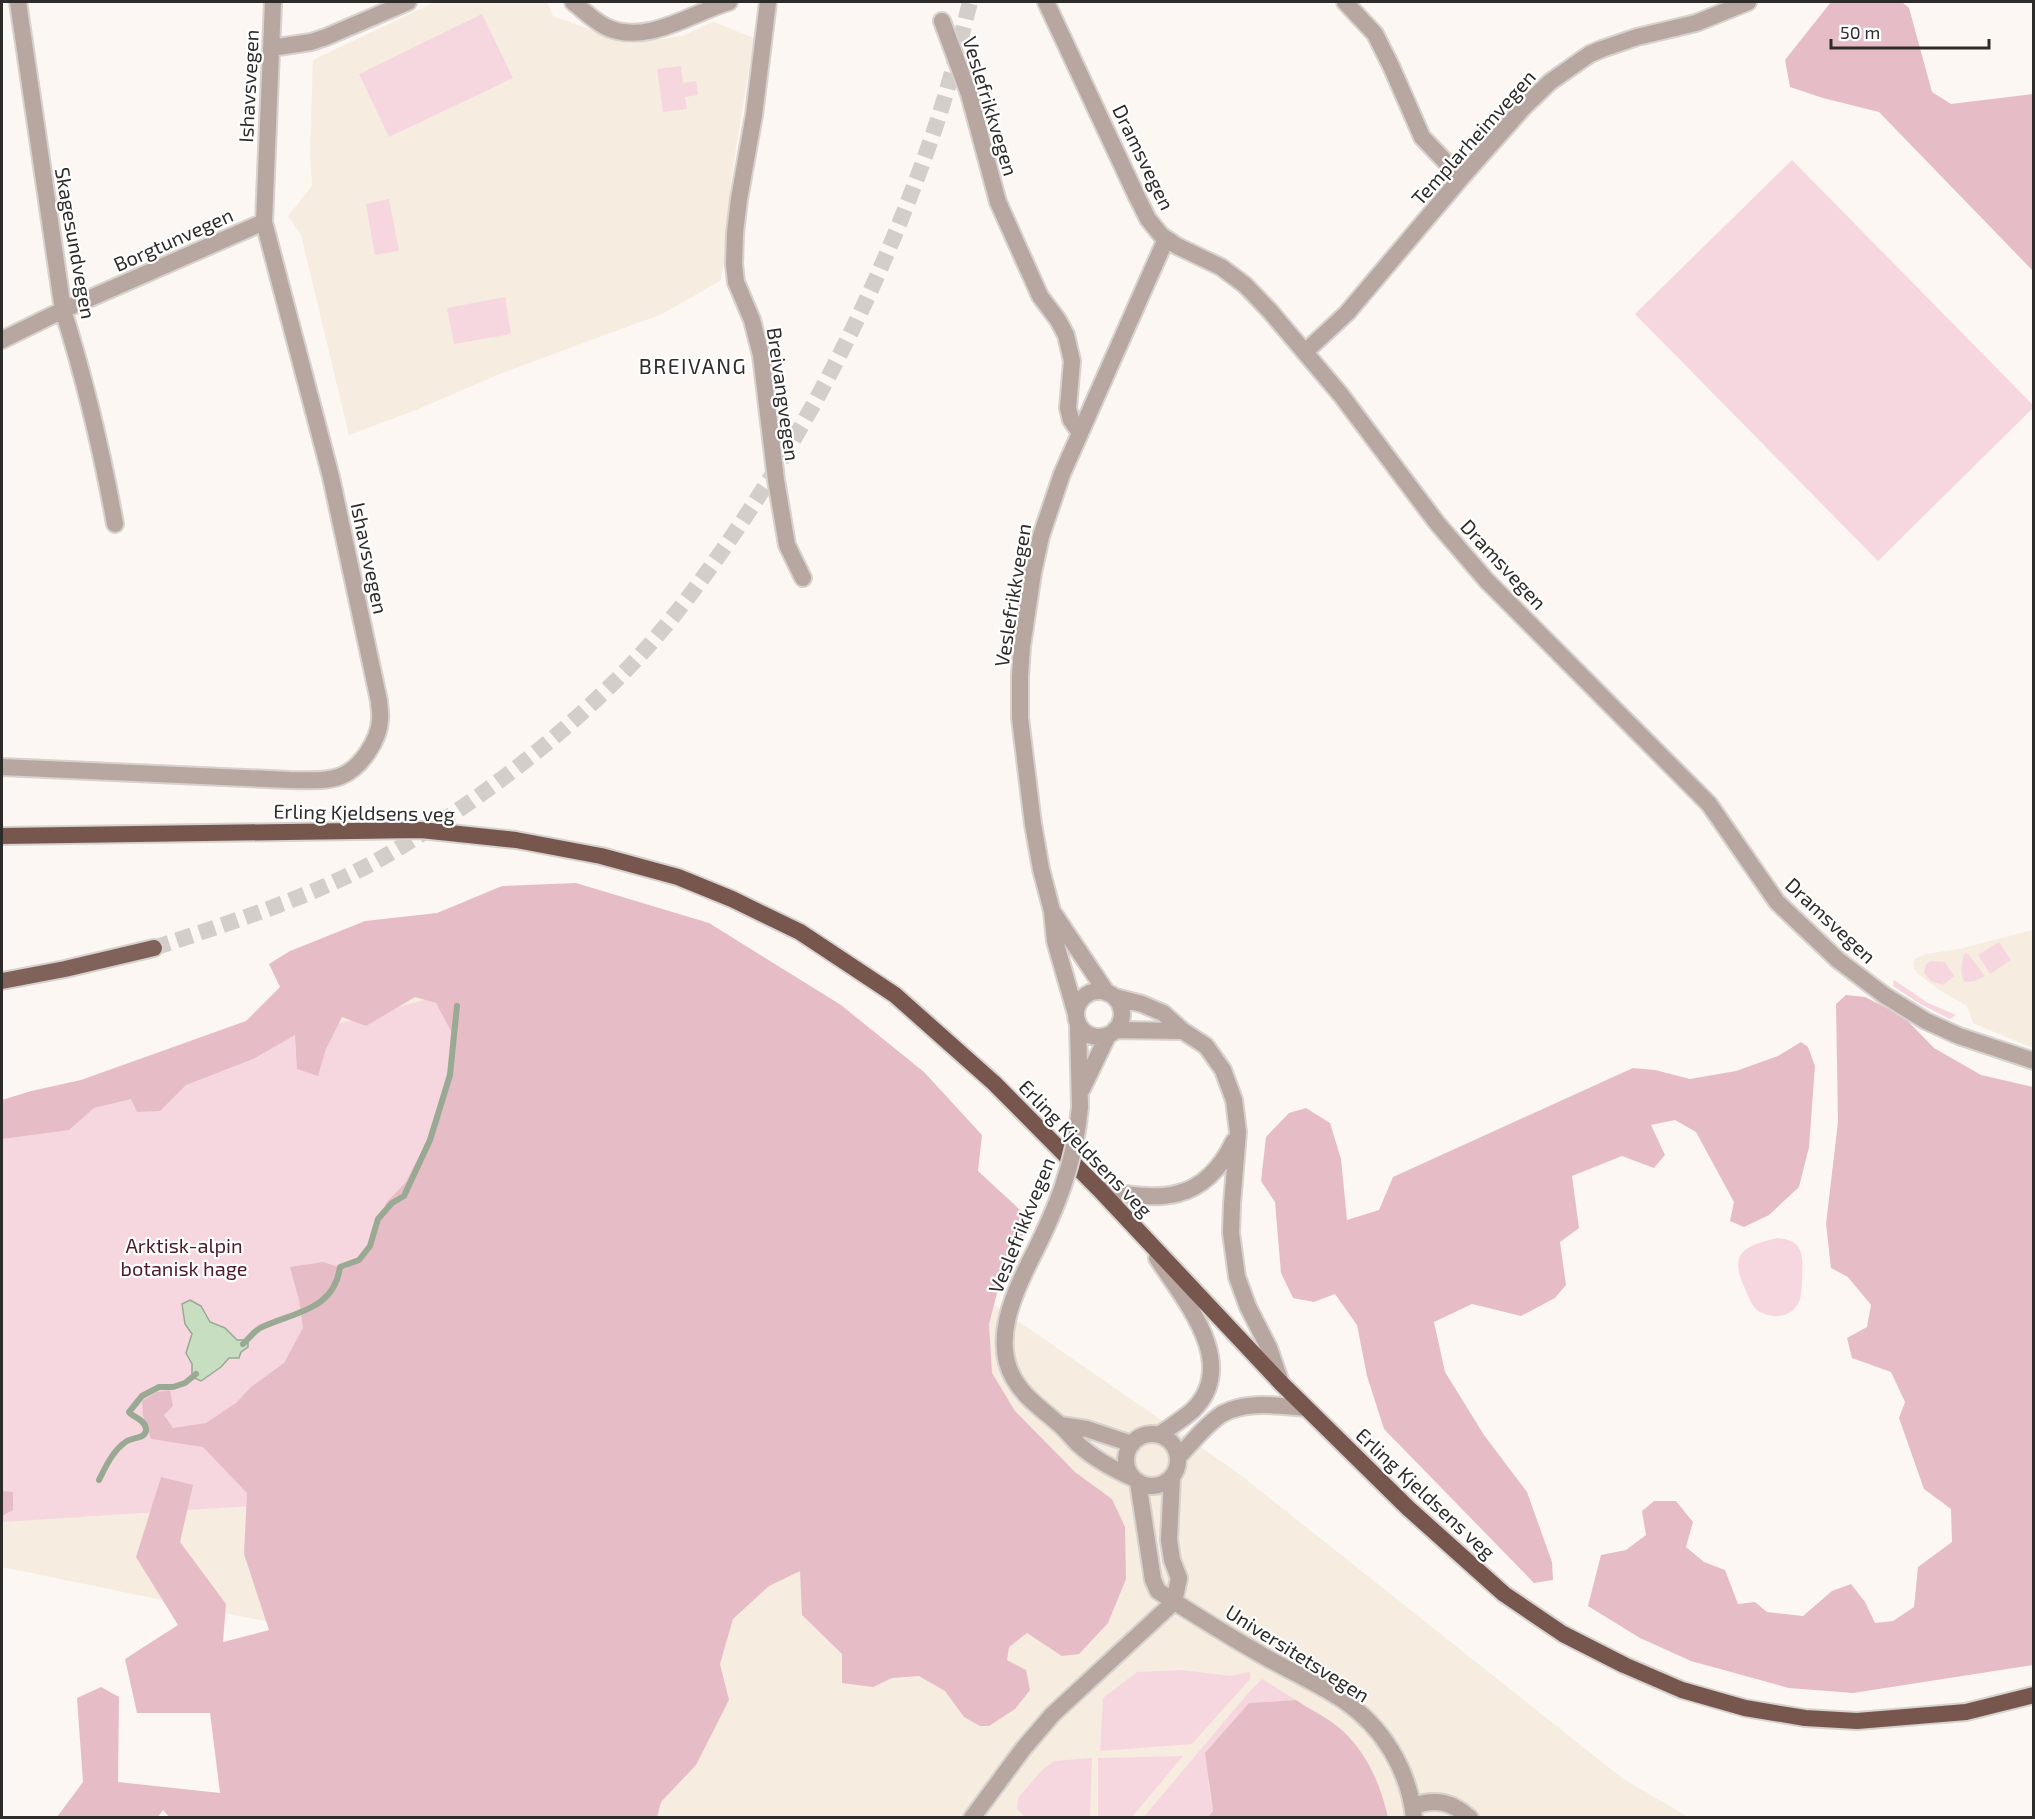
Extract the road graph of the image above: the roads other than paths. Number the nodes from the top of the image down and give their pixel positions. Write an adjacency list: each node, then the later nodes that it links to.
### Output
1 (18, 2): 15 (street, Skagesundvegen)
2 (273, 2): 11 (street, Ishavsvegen)
3 (408, 2): 11 (street)
4 (573, 2): 5 (street)
5 (729, 2)
6 (768, 2): 20 (street, Breivangvegen)
7 (1046, 2): 14 (street, Dramsvegen)
8 (1345, 2): 12 (street)
9 (1738, 4): 12 (street, Templarheimvegen)
10 (942, 21): 18 (street, Veslefrikkvegen)
11 (271, 48): 13 (street, Ishavsvegen)
12 (1461, 178): 17 (street, Templarheimvegen)
13 (264, 222): 15 (street, Borgtunvegen); 21 (street, Ishavsvegen)
14 (1167, 239): 17 (street, Dramsvegen); 18 (street, Veslefrikkvegen)
15 (63, 310): 16 (street, Borgtunvegen); 19 (street, Skagesundvegen)
16 (2, 340)
17 (1305, 352): 30 (street, Dramsvegen)
18 (1080, 433): 23 (street, Veslefrikkvegen)
19 (116, 524)
20 (803, 578)
21 (2, 767)
22 (2, 836): 33 (highway, Erling Kjeldsens veg)
23 (1052, 911): 26 (street, Veslefrikkvegen); 27 (street, Veslefrikkvegen)
24 (154, 948): 25 (main road)
25 (2, 981)
26 (1111, 995): 27 (street); 28 (street); 29 (street)
27 (1077, 1018): 29 (street); 31 (street, Veslefrikkvegen)
28 (1183, 1031): 29 (street); 32 (street)
29 (1111, 1032): 31 (street, Veslefrikkvegen)
30 (2034, 1061)
31 (1080, 1099): 37 (street, Veslefrikkvegen, bridge)
32 (1238, 1132): 33 (street); 35 (street)
33 (1099, 1189): 34 (highway, Erling Kjeldsens veg)
34 (1147, 1242): 35 (highway, Erling Kjeldsens veg); 38 (street)
35 (1281, 1383): 36 (highway, Erling Kjeldsens veg)
36 (1306, 1408): 40 (street); 44 (highway, Erling Kjeldsens veg)
37 (1060, 1425): 39 (street, Veslefrikkvegen); 42 (street, Veslefrikkvegen)
38 (1159, 1435): 39 (street); 40 (street)
39 (1132, 1444): 42 (street)
40 (1178, 1457): 41 (street)
41 (1172, 1477): 42 (street); 43 (street)
42 (1135, 1480): 43 (street, Universitetsvegen)
43 (1174, 1602): 45 (street, Universitetsvegen); 46 (street)
44 (2034, 1695)
45 (1414, 1812): 47 (street)
46 (972, 1818)
47 (1470, 1818)

